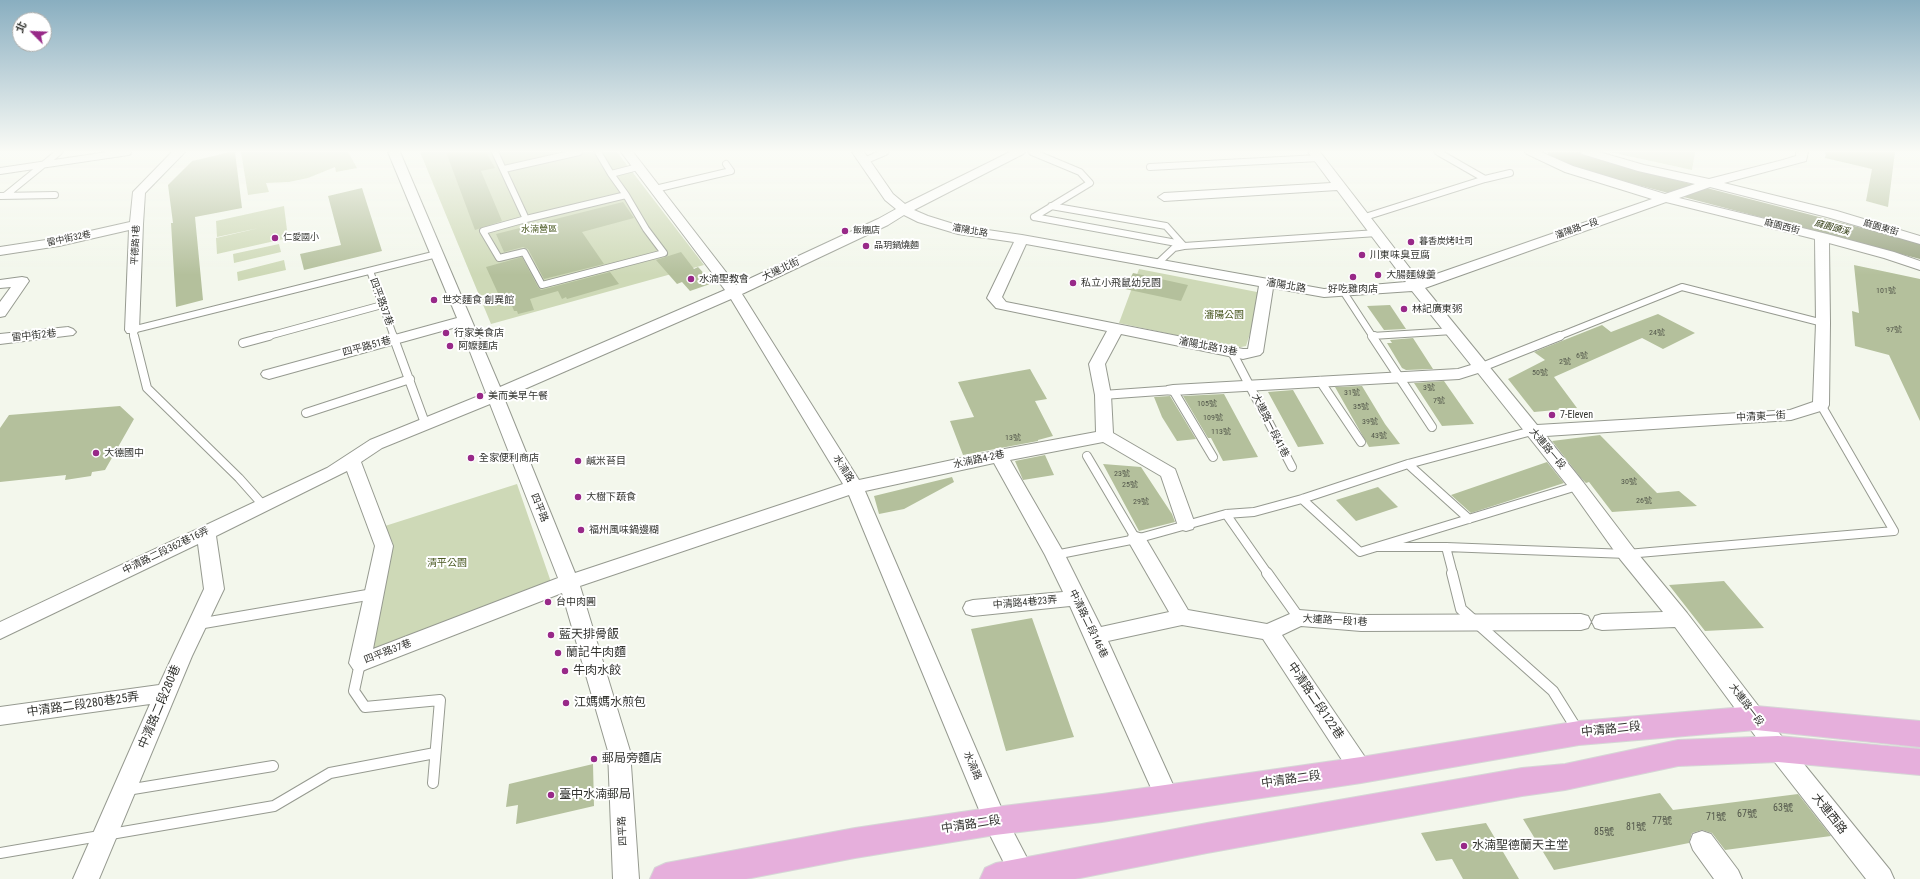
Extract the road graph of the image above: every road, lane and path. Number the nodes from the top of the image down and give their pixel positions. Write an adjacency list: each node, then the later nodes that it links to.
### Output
1 (139, 193): 23 (street, 平德路1巷)
2 (411, 193): 30 (street, 四平路)
3 (515, 193): 22 (lane)
4 (658, 193): 38 (street, 水湳路)
5 (886, 193): 20 (street, 瀋陽北路)
6 (938, 193): 20 (street, 大連北街)
7 (1073, 193): 19 (lane)
8 (1228, 193): 17 (street)
9 (1346, 193): 21 (street, 大連路一段)
10 (1441, 193): 21 (lane)
11 (1655, 193): 18 (street, 麻園西街)
12 (1680, 193): 18 (street, 瀋陽路一段)
13 (1749, 193): 27 (street, 麻園東街)
14 (3, 195): 15 (lane)
15 (55, 195)
16 (626, 195): 22 (lane); 22 (lane)
17 (1164, 197)
18 (1669, 197): 25 (street, 麻園西街); 36 (street, 瀋陽路一段)
19 (1052, 206): 28 (lane); 28 (lane)
20 (904, 210): 26 (street, 瀋陽北路); 38 (street, 大連北街)
21 (1365, 217): 24 (street, 大連路一段)
22 (526, 219)
23 (136, 224): 29 (street, 雷中街32巷); 44 (street, 平德路1巷)
24 (1377, 233): 28 (lane); 36 (street, 大連路一段)
25 (1822, 237): 32 (street, 麻園西街); 42 (street)
26 (1022, 239): 31 (street, 瀋陽北路); 43 (street, 瀋陽北路13巷)
27 (1920, 240)
28 (1183, 245): 31 (lane)
29 (0, 251)
30 (437, 254): 33 (lane); 41 (street, 四平路)
31 (1157, 264): 34 (street, 瀋陽北路)
32 (1920, 266)
33 (370, 271): 39 (lane, 四平路37巷); 44 (lane)
34 (1267, 282): 37 (street, 瀋陽北路); 51 (street, 瀋陽北路13巷)
35 (0, 284): 40 (street)
36 (1416, 286): 37 (street, 瀋陽北路); 45 (street, 大連路一段)
37 (1343, 291): 47 (lane)
38 (734, 292): 60 (street, 大連北街); 75 (street, 水湳路)
39 (382, 305): 49 (lane, 四平路37巷); 50 (lane)
40 (0, 313)
41 (465, 320): 49 (street, 四平路51巷); 60 (street, 四平路)
42 (1823, 323): 52 (lane); 61 (street)
43 (1116, 328): 51 (street, 瀋陽北路13巷); 59 (street)
44 (132, 330): 77 (lane)
45 (1453, 331): 47 (lane); 52 (street, 大連路一段)
46 (68, 332): 48 (street, 雷中街2巷)
47 (1372, 336): 54 (lane)
48 (0, 339)
49 (395, 340): 53 (street, 四平路51巷); 55 (lane, 四平路37巷)
50 (243, 343)
51 (1232, 352): 57 (lane, 大連路一段41巷)
52 (1482, 367): 54 (street, 大連路一段41巷); 65 (street, 大連路一段)
53 (269, 374)
54 (1398, 377): 56 (street, 大連路一段41巷); 64 (lane)
55 (410, 379): 62 (lane); 63 (lane, 四平路37巷)
56 (1320, 381): 57 (street, 大連路一段41巷); 67 (lane)
57 (1249, 385): 58 (street, 大連路一段41巷); 73 (lane, 大連路一段41巷)
58 (1173, 390): 59 (lane, 大連路一段41巷); 70 (lane)
59 (1103, 395): 66 (street)
60 (494, 396): 63 (street); 87 (street, 四平路)
61 (1821, 404): 65 (street, 中清東一街); 85 (lane)
62 (306, 413)
63 (426, 423): 71 (street)
64 (1432, 427)
65 (1532, 431): 72 (lane); 74 (street, 大連路一段)
66 (1105, 436): 68 (street, 水湳路4-2巷); 80 (street)
67 (1361, 442)
68 (999, 456): 75 (street, 水湳路4-2巷); 86 (street, 中清路二段146巷)
69 (1087, 456): 82 (lane)
70 (1213, 457)
71 (351, 459): 77 (street, 中清路二段362巷16弄); 88 (street, 四平路37巷)
72 (1408, 464): 76 (lane); 79 (lane)
73 (1292, 467)
74 (1577, 486): 79 (lane); 85 (street, 大連路一段)
75 (854, 487): 87 (street, 水湳路4-2巷); 115 (street, 水湳路)
76 (1302, 499): 78 (lane); 83 (lane)
77 (263, 505): 81 (street, 中清路二段362巷16弄)
78 (1226, 514): 80 (lane); 92 (lane)
79 (1469, 520): 83 (lane)
80 (1186, 524): 82 (lane)
81 (206, 532): 97 (street, 中清路二段280巷); 98 (street, 中清路二段362巷16弄)
82 (1136, 539): 86 (lane); 91 (street)
83 (1378, 547): 84 (lane)
84 (1446, 547): 85 (lane); 94 (lane)
85 (1627, 554): 93 (street, 大連路一段)
86 (1055, 555): 89 (street, 中清路二段146巷)
87 (569, 582): 101 (street, 四平路37巷); 121 (street, 四平路)
88 (374, 593): 97 (lane); 101 (street, 四平路37巷)
89 (1076, 598): 90 (street, 中清路4巷23弄); 100 (street, 中清路二段146巷)
90 (973, 608)
91 (1182, 617): 99 (street); 100 (street)
92 (1299, 618): 94 (street, 大連路一段1巷); 99 (street, 大連路一段1巷)
93 (1680, 619): 96 (street); 104 (street, 大連路一段)
94 (1477, 622): 95 (street, 大連路一段1巷); 105 (lane)
95 (1581, 622)
96 (1602, 622)
97 (197, 624): 102 (street, 中清路二段280巷)
98 (0, 631)
99 (1269, 632): 111 (street, 中清路二段122巷)
100 (1095, 636): 114 (street, 中清路二段146巷)
101 (360, 663): 108 (lane)
102 (166, 693): 103 (street, 中清路二段280巷25弄); 113 (street, 中清路二段280巷)
103 (0, 716)
104 (1756, 718): 105 (main road, 中清路二段); 106 (main road, 中清路二段); 107 (street, 大連路一段)
105 (1579, 733): 111 (main road, 中清路二段)
106 (1920, 734)
107 (1778, 749): 109 (main road); 119 (main road); 124 (street, 大連西路)
108 (435, 753): 112 (lane); 116 (lane)
109 (1920, 762)
110 (273, 766): 113 (lane)
111 (1362, 770): 114 (main road, 中清路二段)
112 (433, 783)
113 (124, 791): 116 (street, 中清路二段280巷)
114 (1167, 798): 115 (main road, 中清路二段)
115 (995, 821): 119 (street, 水湳路); 122 (main road, 中清路二段)
116 (105, 835): 118 (lane); 120 (street, 中清路二段280巷)
117 (1702, 842): 123 (street)
118 (0, 853)
119 (1015, 877)
120 (86, 879)
121 (626, 879)
122 (666, 879)
123 (1729, 879)
124 (1880, 879)

